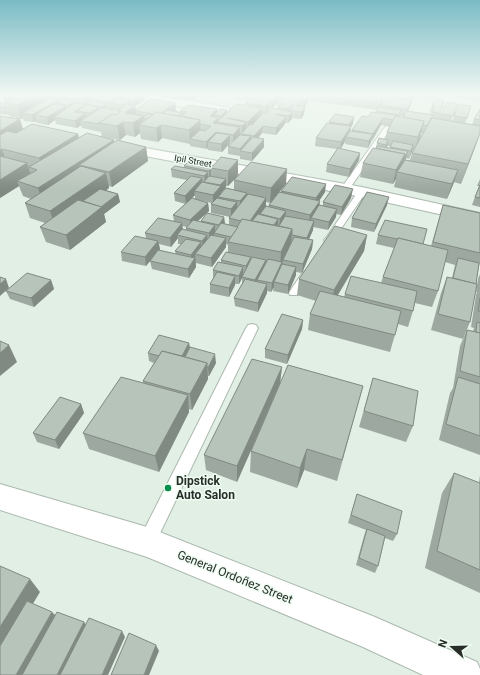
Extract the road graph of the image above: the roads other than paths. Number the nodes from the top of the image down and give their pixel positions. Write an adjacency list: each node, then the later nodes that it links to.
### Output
1 (387, 128): 3 (lane)
2 (104, 145): 3 (street, Ipil Street)
3 (345, 189): 4 (street, Ipil Street)
4 (362, 192): 5 (street, Ipil Street); 6 (lane)
5 (480, 218)
6 (324, 249)
7 (311, 268): 8 (lane)
8 (294, 293)
9 (252, 328): 11 (lane)
10 (0, 497): 11 (street, General Ordoñez Street)
11 (147, 542): 12 (street, General Ordoñez Street)
12 (464, 675)

